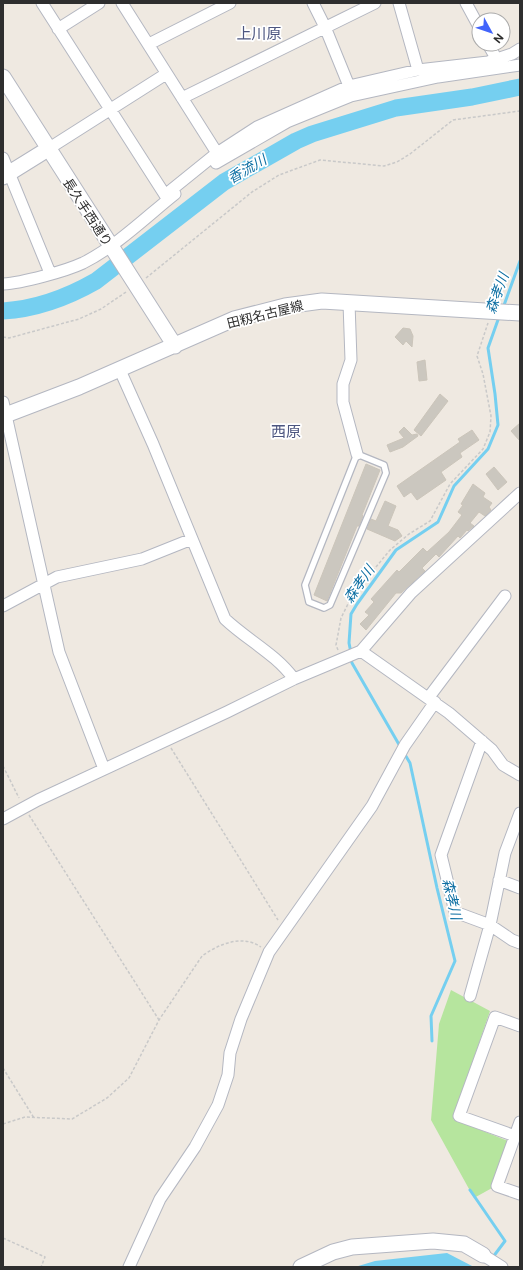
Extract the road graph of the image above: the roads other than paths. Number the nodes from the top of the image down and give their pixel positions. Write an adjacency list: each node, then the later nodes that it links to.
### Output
1 (42, 3): 11 (street)
2 (99, 3): 11 (street)
3 (122, 3): 12 (street)
4 (230, 3): 12 (street)
5 (313, 3): 10 (street)
6 (376, 3): 10 (street)
7 (399, 3): 17 (street)
8 (466, 3): 9 (street)
9 (471, 12)
10 (325, 27): 20 (street); 21 (street)
11 (58, 29): 22 (street)
12 (149, 44): 18 (street)
13 (520, 49): 15 (street)
14 (493, 52): 15 (street)
15 (496, 58): 17 (street)
16 (520, 65): 27 (street)
17 (418, 70): 20 (street)
18 (166, 74): 21 (street); 22 (street)
19 (3, 77): 23 (street, 長久手西通り)
20 (349, 86): 24 (street)
21 (182, 98): 24 (street)
22 (109, 108): 23 (street); 24 (street)
23 (48, 148): 26 (street); 27 (street, 長久手西通り)
24 (217, 153)
25 (3, 158): 26 (street)
26 (6, 175): 28 (street)
27 (111, 247): 28 (street); 32 (street, 長久手西通り)
28 (50, 273): 29 (street)
29 (3, 284)
30 (349, 302): 31 (street, 田籾名古屋線); 32 (street, 田籾名古屋線); 36 (street)
31 (516, 313)
32 (175, 346): 33 (street, 田籾名古屋線)
33 (118, 368): 34 (street, 田籾名古屋線); 38 (street)
34 (4, 411): 35 (street)
35 (6, 443): 39 (street)
36 (357, 454): 36 (lane)
37 (520, 493): 42 (street)
38 (192, 539): 39 (street); 43 (street)
39 (44, 583): 41 (street); 46 (street)
40 (505, 596): 44 (street)
41 (3, 606)
42 (359, 652): 43 (street); 44 (street)
43 (294, 679): 46 (street)
44 (432, 700): 45 (street); 60 (street)
45 (482, 741): 47 (street); 52 (street)
46 (104, 769): 49 (street)
47 (520, 775)
48 (520, 813): 50 (street)
49 (3, 819)
50 (499, 880): 51 (street); 52 (street)
51 (520, 888)
52 (490, 925): 53 (street); 54 (street)
53 (520, 943)
54 (470, 996)
55 (520, 1026): 57 (street)
56 (520, 1122): 57 (street)
57 (515, 1136): 58 (street)
58 (520, 1194)
59 (483, 1255): 61 (street); 62 (street)
60 (129, 1267)
61 (301, 1267)
62 (502, 1267)

